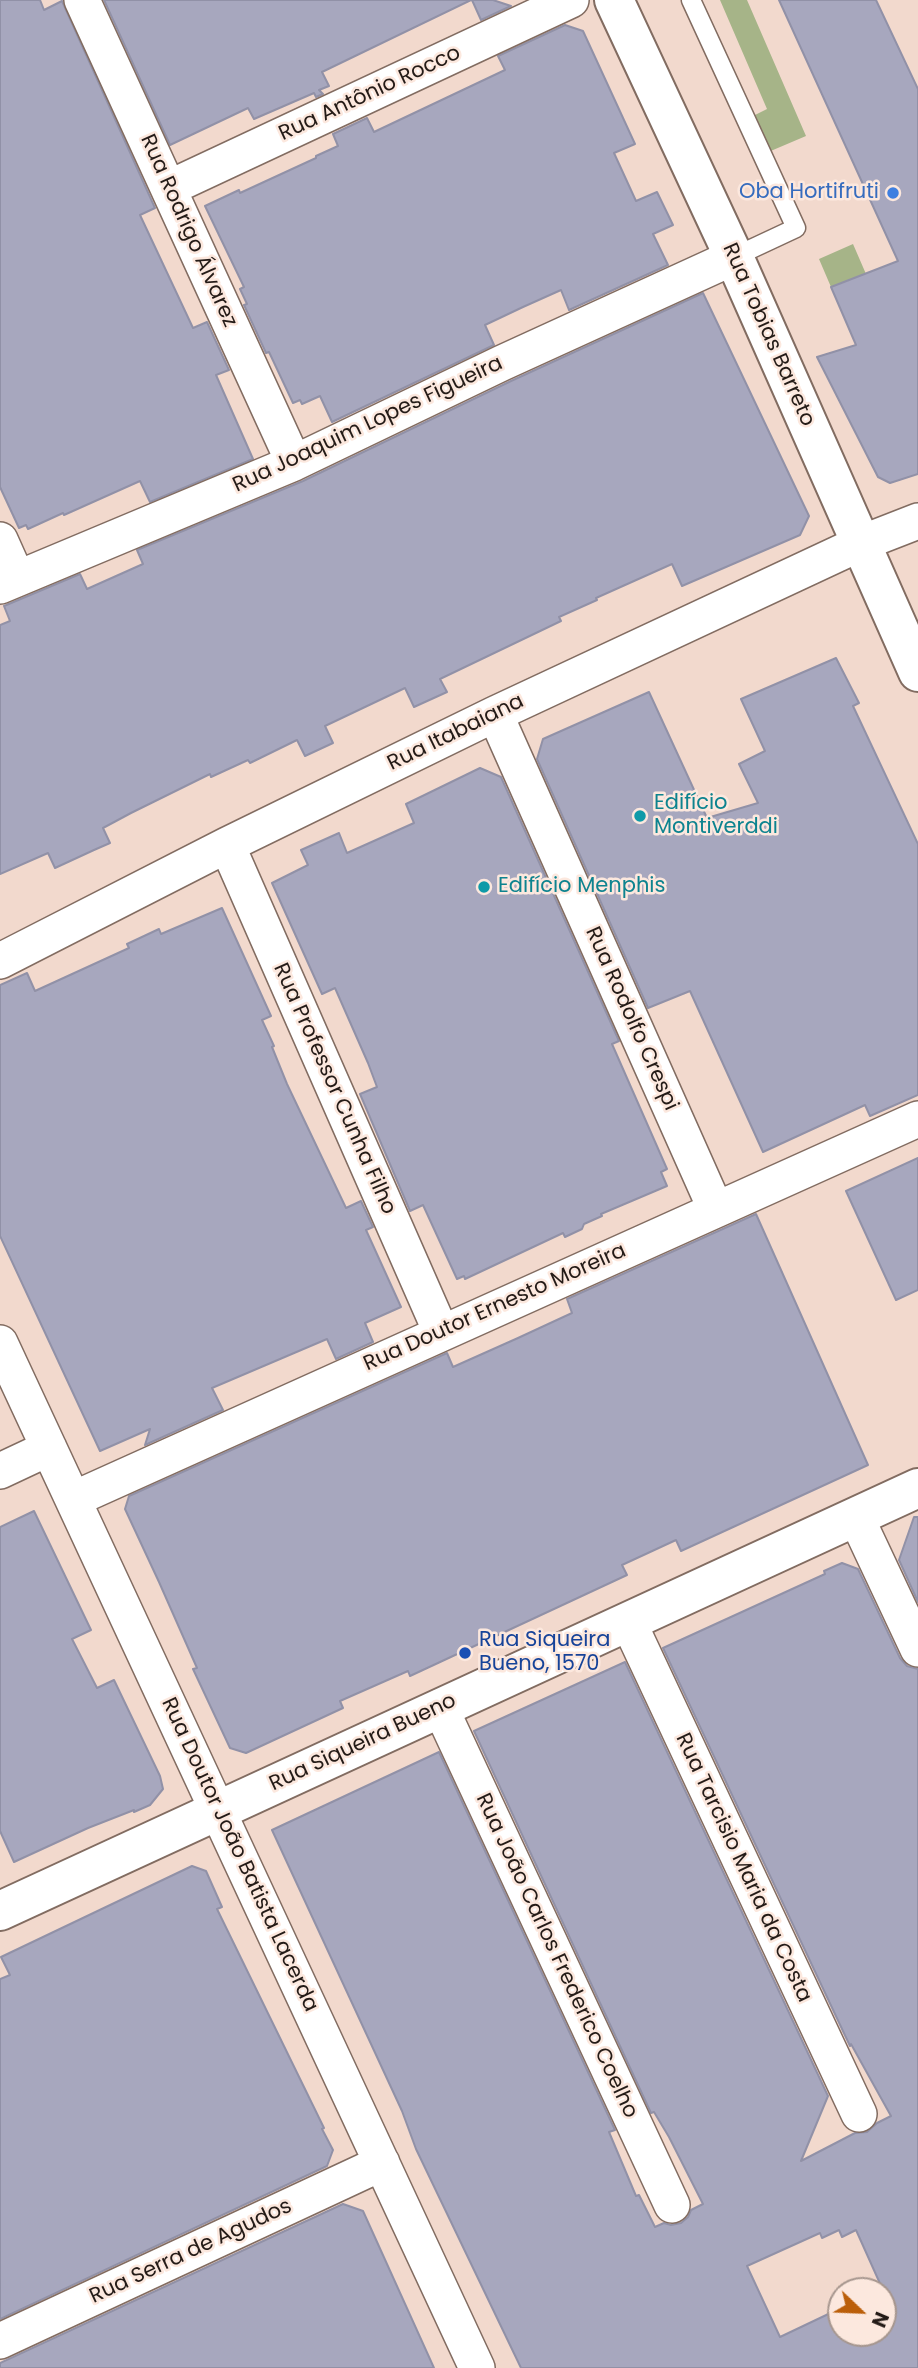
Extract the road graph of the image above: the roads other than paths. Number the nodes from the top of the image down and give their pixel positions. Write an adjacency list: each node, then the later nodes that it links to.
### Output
1 (82, 0): 5 (street, Rua Rodrigo Álvarez)
2 (571, 0): 5 (street, Rua Antônio Rocco)
3 (614, 0): 6 (main road, Rua Tobias Barreto)
4 (691, 0): 6 (lane)
5 (169, 188): 7 (street, Rua Rodrigo Álvarez)
6 (734, 257): 7 (street, Rua Joaquim Lopes Figueira); 10 (main road, Rua Tobias Barreto)
7 (294, 463): 11 (street, Rua Joaquim Lopes Figueira)
8 (918, 521): 10 (street, Rua Itabaiana)
9 (0, 540): 11 (street)
10 (859, 544): 12 (main road, Rua Tobias Barreto); 13 (street, Rua Itabaiana)
11 (9, 582)
12 (918, 672)
13 (495, 714): 14 (street, Rua Itabaiana); 17 (street, Rua Rodolfo Crespi)
14 (227, 845): 15 (street, Rua Itabaiana); 18 (street, Rua Professor Cunha Filho)
15 (0, 961)
16 (918, 1119): 17 (street, Rua Doutor Ernesto Moreira)
17 (716, 1210): 18 (street, Rua Doutor Ernesto Moreira)
18 (441, 1332): 23 (street, Rua Doutor Ernesto Moreira)
19 (0, 1343): 20 (street, Rua Doutor João Batista Lacerda)
20 (49, 1448): 21 (street); 23 (street, Rua Doutor João Batista Lacerda)
21 (0, 1471)
22 (918, 1488): 24 (main road, Rua Siqueira Bueno)
23 (74, 1499): 28 (street, Rua Doutor João Batista Lacerda)
24 (856, 1517): 25 (main road, Rua Siqueira Bueno); 26 (street)
25 (628, 1621): 27 (main road, Rua Siqueira Bueno); 30 (street, Rua Tarcisio Maria da Costa)
26 (918, 1649)
27 (440, 1707): 28 (main road, Rua Siqueira Bueno); 32 (street, Rua João Carlos Frederico Coelho)
28 (218, 1810): 29 (main road, Rua Siqueira Bueno); 31 (street, Rua Doutor João Batista Lacerda)
29 (0, 1911)
30 (859, 2115)
31 (382, 2163): 33 (street, Rua Serra de Agudos); 34 (street, Rua Doutor João Batista Lacerda)
32 (673, 2205)
33 (0, 2341)
34 (477, 2368)

